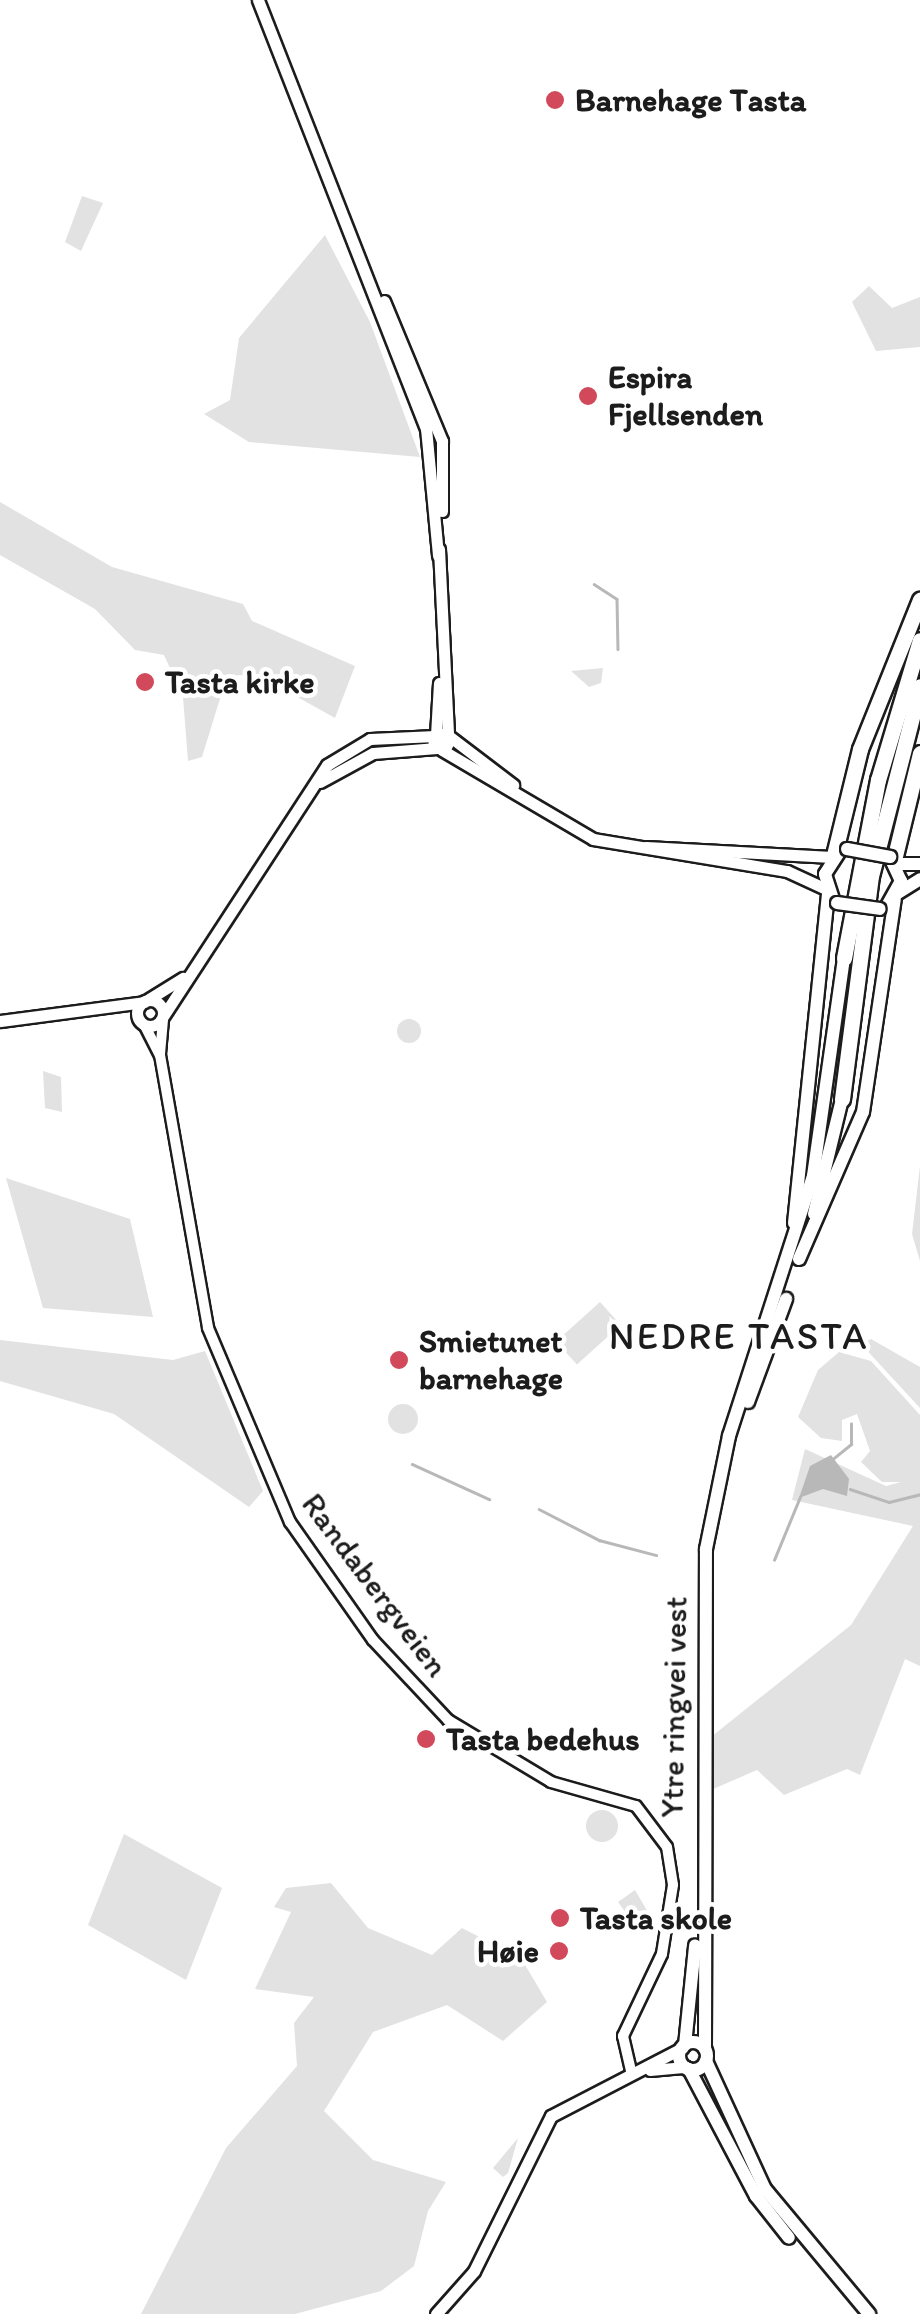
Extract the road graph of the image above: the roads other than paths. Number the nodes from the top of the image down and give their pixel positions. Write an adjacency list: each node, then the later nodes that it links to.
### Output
1 (258, 0): 5 (main road)
2 (920, 600): 8 (highway)
3 (920, 640): 14 (highway)
4 (920, 686): 22 (highway)
5 (442, 740): 7 (main road); 15 (main road, Randabergveien)
6 (920, 753): 9 (highway)
7 (574, 828): 8 (main road); 12 (main road)
8 (837, 854): 9 (main road, bridge); 12 (main road)
9 (894, 860): 10 (main road); 13 (main road)
10 (920, 864)
11 (920, 879): 13 (main road)
12 (831, 895): 13 (main road, bridge); 24 (main road)
13 (896, 896): 23 (main road)
14 (844, 958): 24 (main road)
15 (183, 978): 16 (main road, Randabergveien); 18 (main road, Randabergveien)
16 (145, 1001): 17 (main road); 18 (main road); 20 (main road)
17 (105, 1008): 19 (main road); 20 (main road)
18 (163, 1017): 20 (main road); 21 (street, Randabergveien)
19 (0, 1021)
20 (142, 1023): 21 (street, Randabergveien)
21 (160, 1055): 30 (street, Randabergveien)
22 (842, 1099): 23 (main road)
23 (799, 1259): 25 (main road)
24 (784, 1280): 25 (main road)
25 (726, 1455): 26 (main road, Ytre ringvei vest)
26 (699, 1929): 27 (main road, Ytre ringvei vest); 28 (main road, Ytre ringvei vest)
27 (684, 2047): 28 (main road); 29 (main road, Ytre ringvei vest); 30 (main road)
28 (706, 2055): 29 (main road); 33 (main road)
29 (687, 2068): 30 (main road); 32 (main road)
30 (631, 2072): 31 (main road)
31 (436, 2314)
32 (861, 2314)
33 (869, 2314)

